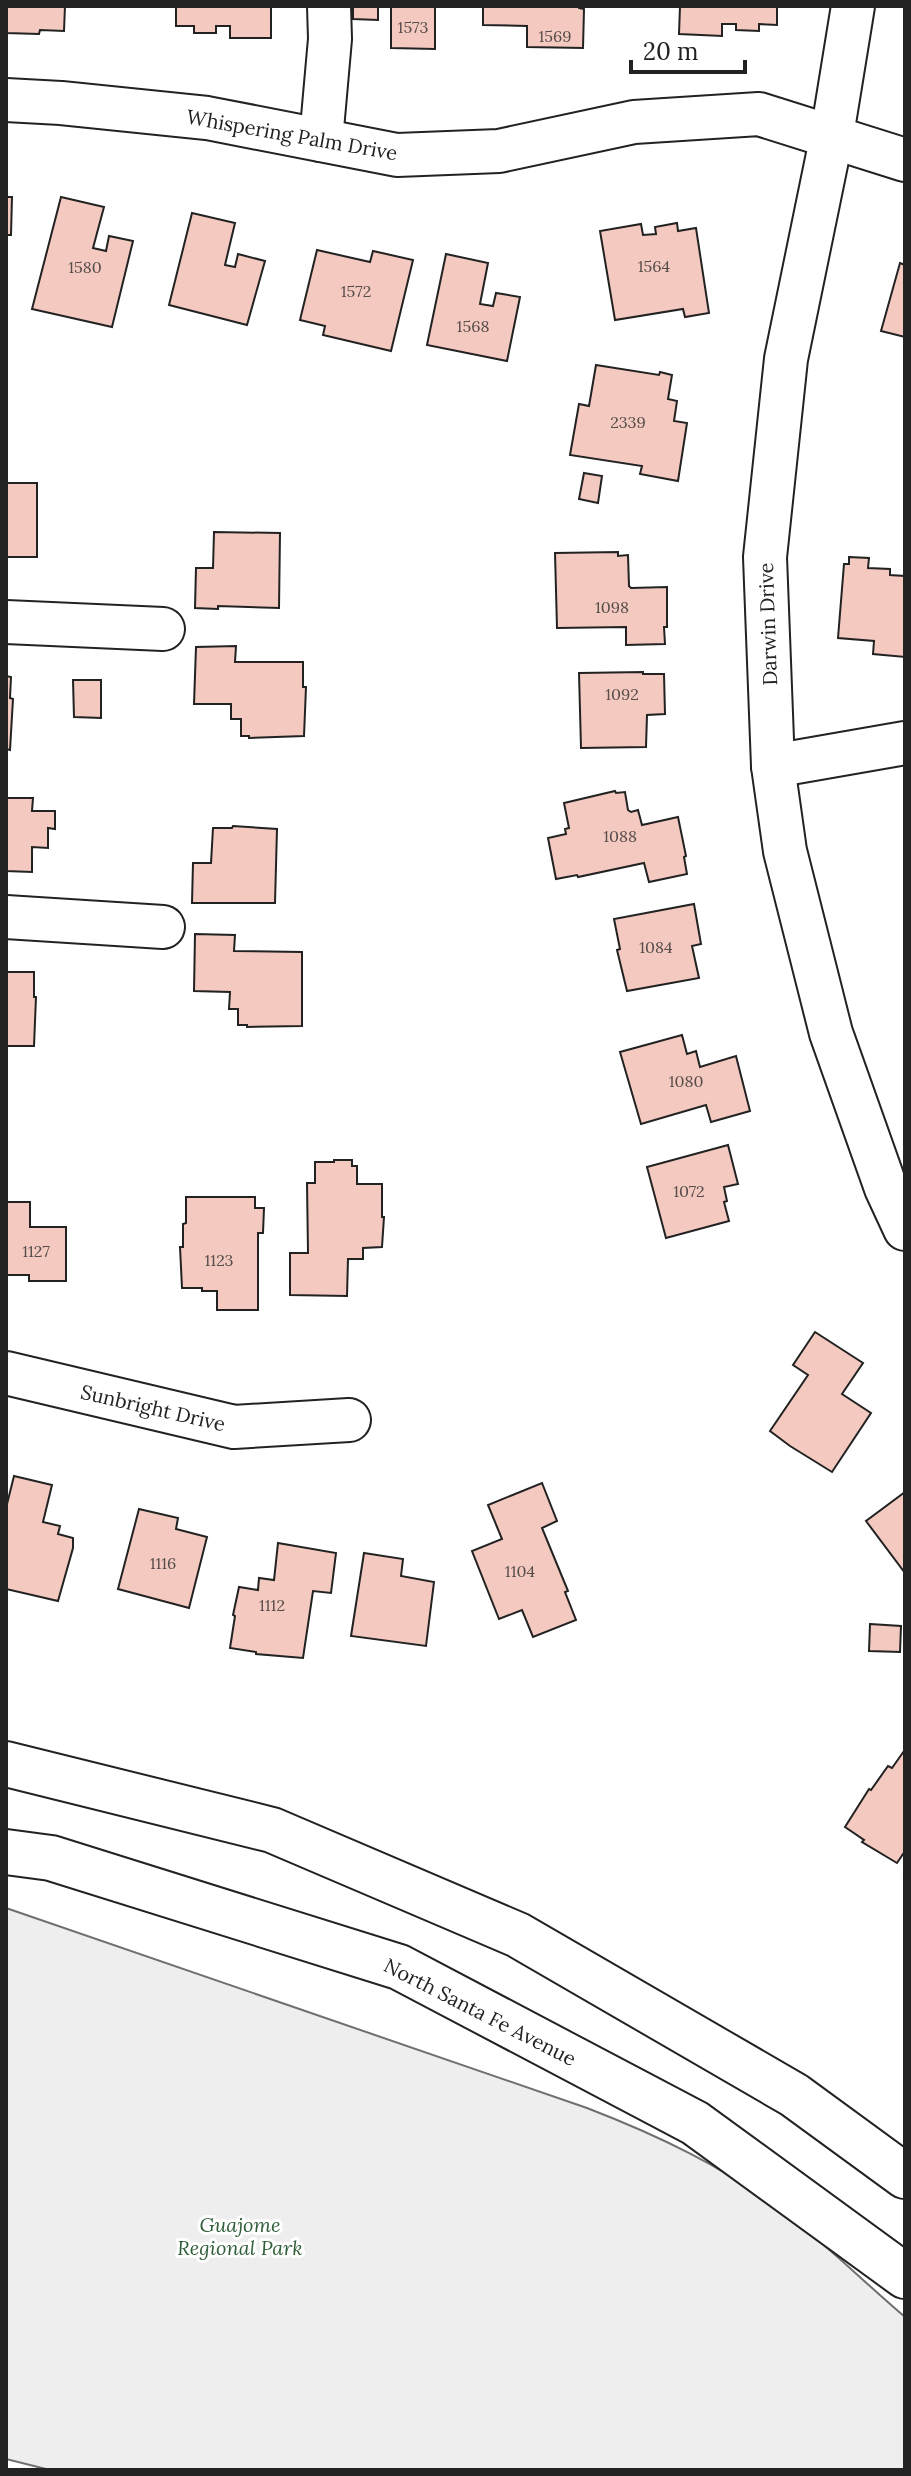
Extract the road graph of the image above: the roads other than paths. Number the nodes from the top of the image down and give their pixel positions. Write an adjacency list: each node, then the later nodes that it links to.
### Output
1 (329, 6): 5 (street)
2 (853, 6): 4 (street, Darwin Drive)
3 (6, 100): 5 (street, Whispering Palm Drive)
4 (832, 135): 5 (street, Whispering Palm Drive); 6 (street, Whispering Palm Drive); 10 (street, Darwin Drive)
5 (321, 140)
6 (905, 160)
7 (6, 622): 8 (street)
8 (163, 629)
9 (905, 743): 10 (street)
10 (773, 766): 13 (street, Darwin Drive)
11 (6, 917): 12 (street)
12 (163, 927)
13 (905, 1229)
14 (6, 1373): 15 (street, Sunbright Drive)
15 (349, 1420)
16 (6, 1764): 18 (main road)
17 (6, 1852): 19 (main road, North Santa Fe Avenue)
18 (905, 2176)
19 (905, 2276)

